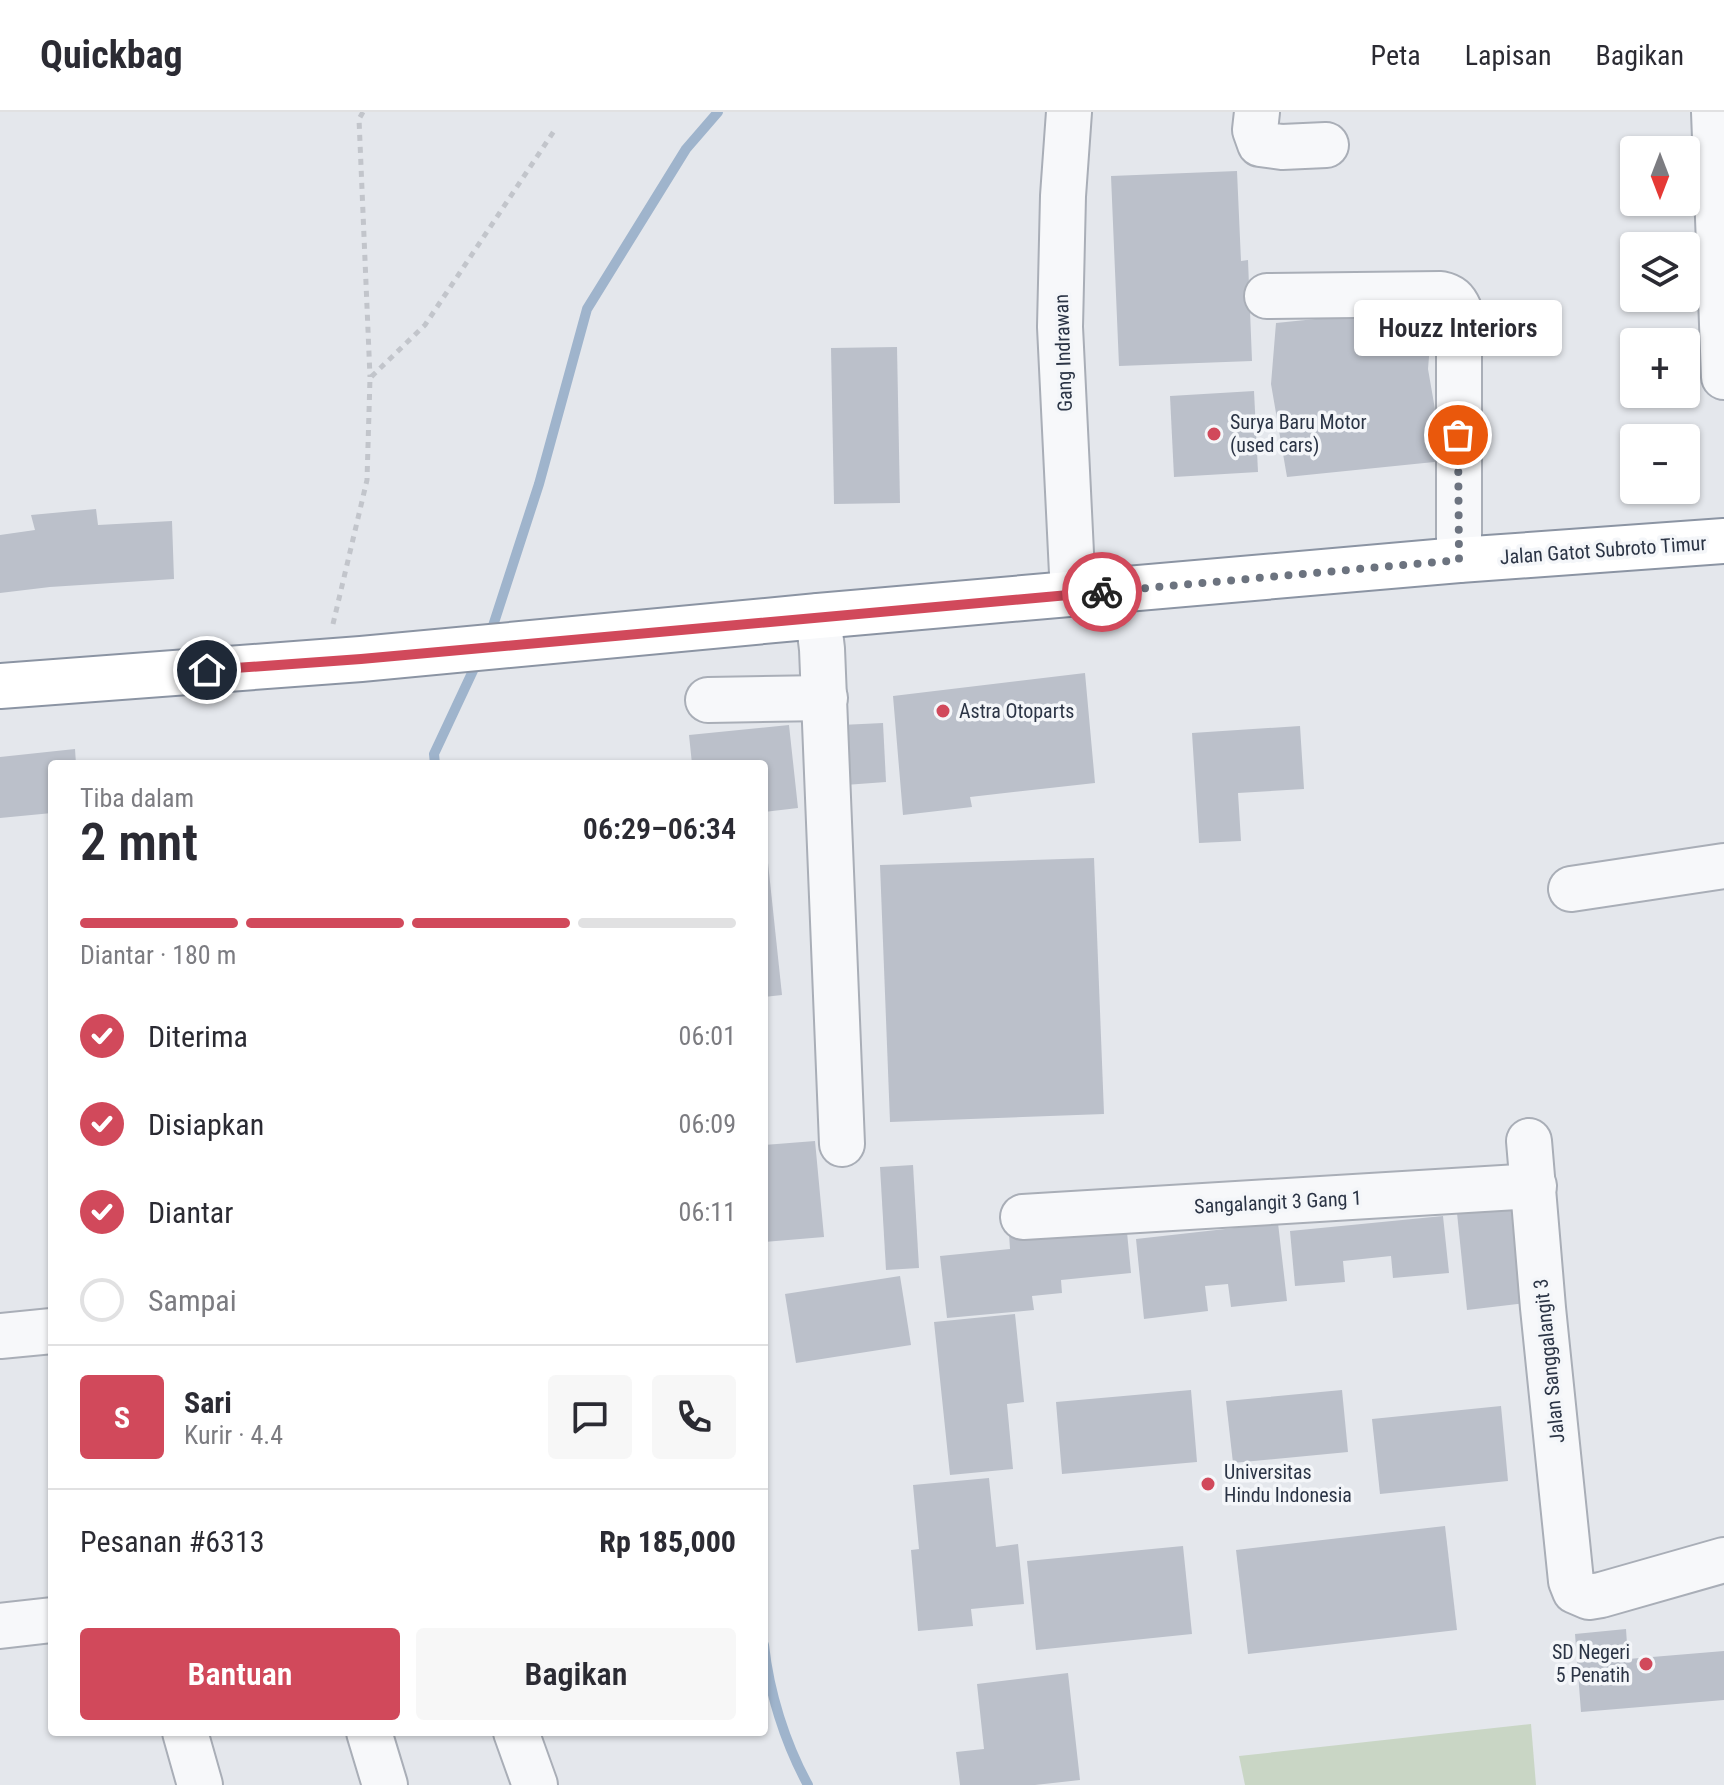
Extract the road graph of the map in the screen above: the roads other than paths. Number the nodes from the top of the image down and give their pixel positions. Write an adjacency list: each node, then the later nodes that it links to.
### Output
1 (1069, 112): 9 (street, Gang Indrawan)
2 (1257, 112): 4 (street)
3 (1714, 112): 6 (street)
4 (1326, 145)
5 (1267, 296): 8 (street)
6 (1724, 377)
7 (1724, 541): 8 (highway, Jalan Gatot Subroto Timur)
8 (1459, 560): 9 (highway, Jalan Gatot Subroto Timur)
9 (1073, 594): 10 (highway, Jalan Gatot Subroto Timur)
10 (818, 616): 11 (highway, Jalan Gatot Subroto Timur); 12 (street)
11 (0, 686)
12 (825, 698): 13 (street); 17 (street)
13 (708, 700)
14 (1724, 866): 15 (street)
15 (1571, 889)
16 (1529, 1141): 18 (street, Jalan Sanggalangit 3)
17 (842, 1144)
18 (1534, 1186): 19 (street, Sangalangit 3 Gang 1); 22 (street, Jalan Sanggalangit 3)
19 (1023, 1217)
20 (48, 1331): 21 (street)
21 (0, 1336)
22 (1724, 1560)
23 (48, 1620): 24 (street)
24 (0, 1626)
25 (186, 1736): 28 (street)
26 (370, 1736): 29 (street)
27 (517, 1736): 30 (street)
28 (200, 1785)
29 (385, 1785)
30 (535, 1785)

